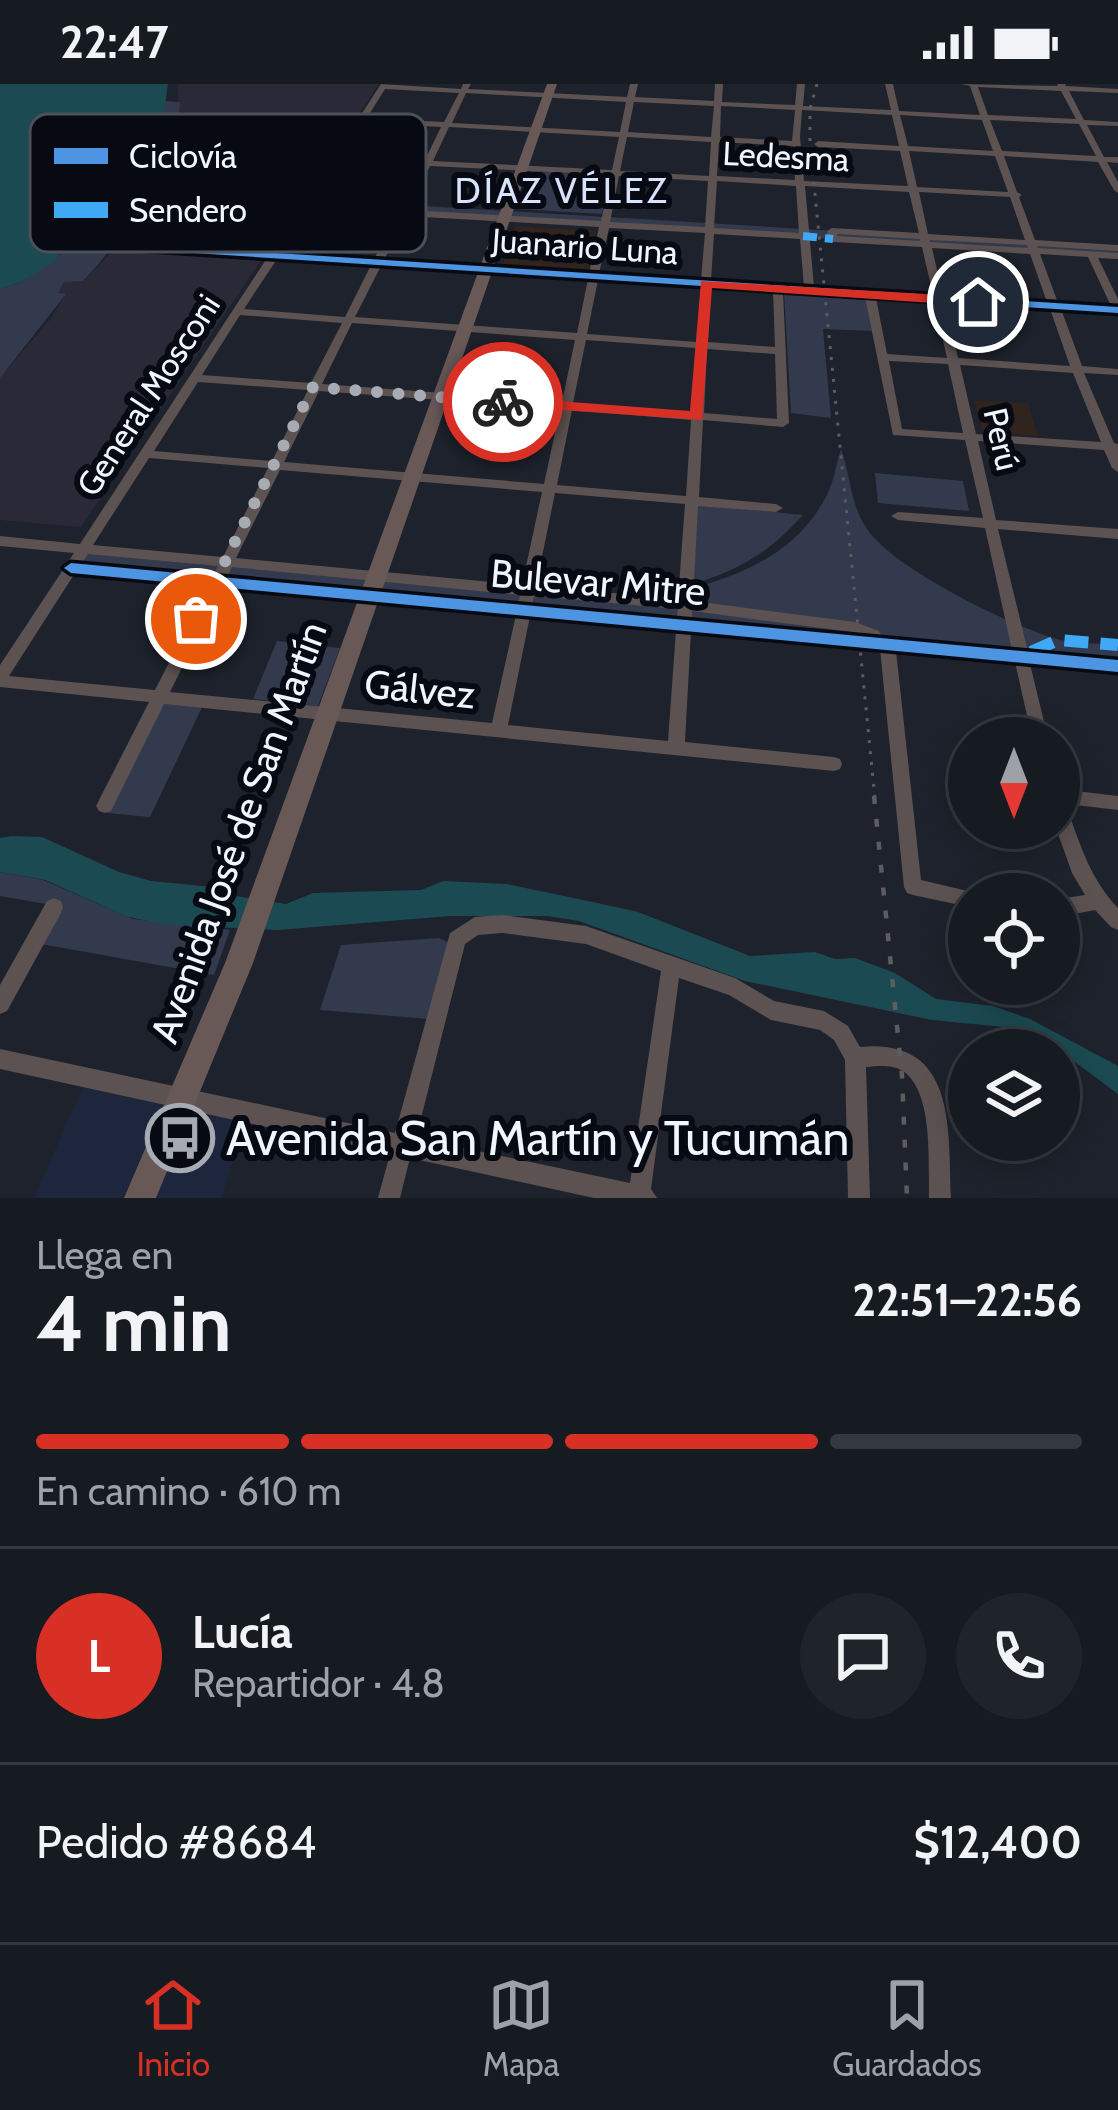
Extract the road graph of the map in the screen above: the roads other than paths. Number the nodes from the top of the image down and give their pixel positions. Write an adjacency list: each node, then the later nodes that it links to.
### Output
1 (634, 84): 12 (street)
2 (719, 84): 13 (street)
3 (801, 84): 14 (street)
4 (889, 84): 15 (street, Perú)
5 (963, 84): 6 (street)
6 (973, 84): 8 (street); 17 (street)
7 (384, 86): 9 (street); 16 (street, General Mosconi)
8 (1062, 86): 11 (street); 18 (street)
9 (465, 88): 10 (street); 20 (street)
10 (550, 90): 12 (street); 22 (main road, Avenida José de San Martín)
11 (1118, 91)
12 (631, 100): 13 (street); 23 (street)
13 (717, 104): 14 (street); 24 (street)
14 (800, 108): 15 (street); 25 (street)
15 (896, 113): 17 (street); 27 (street, Perú)
16 (366, 114)
17 (986, 118): 18 (street); 28 (street)
18 (1082, 122): 21 (street); 29 (street)
19 (426, 123): 20 (street)
20 (446, 124): 22 (street); 31 (street)
21 (1118, 124)
22 (536, 129): 23 (street); 32 (main road, Avenida José de San Martín)
23 (623, 134): 24 (street); 33 (street)
24 (715, 139): 25 (street); 34 (street)
25 (797, 143): 35 (street)
26 (818, 144): 27 (street)
27 (904, 149): 28 (street); 36 (street, Perú)
28 (1000, 154): 29 (street); 38 (street)
29 (1101, 159): 30 (street); 37 (street)
30 (1118, 160)
31 (427, 163): 32 (street, Ledesma)
32 (521, 168): 33 (street, Ledesma); 40 (main road, Avenida José de San Martín)
33 (616, 173): 34 (street, Ledesma); 41 (street)
34 (712, 178): 35 (street, Ledesma); 42 (street)
35 (802, 184): 36 (street, Ledesma); 43 (street)
36 (914, 190): 38 (street, Ledesma); 45 (street, Perú)
37 (1118, 190)
38 (1017, 196): 46 (street)
39 (426, 210): 40 (street)
40 (504, 215): 41 (street); 54 (main road, Avenida José de San Martín)
41 (605, 221): 42 (street); 55 (street)
42 (710, 227): 43 (street); 56 (street)
43 (803, 232): 58 (street)
44 (833, 235): 45 (street)
45 (925, 240): 46 (street); 60 (street, Perú)
46 (1033, 247): 50 (street); 51 (street); 61 (street)
47 (223, 252): 52 (street, Juanario Luna)
48 (276, 252): 52 (street, General Mosconi)
49 (382, 252): 53 (street)
50 (1118, 252): 51 (street)
51 (1091, 254): 62 (street)
52 (274, 255): 53 (street, Juanario Luna); 63 (street, General Mosconi)
53 (377, 262): 54 (street, Juanario Luna); 64 (street)
54 (485, 269): 55 (street, Juanario Luna); 65 (main road, Avenida José de San Martín)
55 (594, 276): 56 (street, Juanario Luna); 66 (street)
56 (706, 284): 57 (street, Juanario Luna); 67 (street)
57 (778, 289): 58 (street, Juanario Luna); 68 (street)
58 (809, 291): 59 (street, Juanario Luna)
59 (870, 295): 60 (street, Juanario Luna); 69 (street)
60 (939, 299): 61 (street, Juanario Luna); 70 (street, Perú)
61 (1056, 306): 62 (street, Juanario Luna); 71 (street)
62 (1118, 310)
63 (237, 311): 64 (street); 73 (street, General Mosconi)
64 (348, 319): 65 (street); 74 (street)
65 (464, 328): 66 (street); 75 (main road, Avenida José de San Martín)
66 (581, 336): 67 (street); 76 (street)
67 (702, 344): 68 (street); 77 (street)
68 (781, 351): 77 (street)
69 (884, 357): 70 (street); 78 (street)
70 (953, 361): 71 (street); 78 (street, Perú)
71 (1077, 369): 72 (street); 79 (street)
72 (1118, 372)
73 (195, 378): 74 (street); 80 (street, General Mosconi)
74 (313, 387): 75 (street); 81 (street)
75 (440, 397): 76 (street); 83 (main road, Avenida José de San Martín)
76 (566, 406): 77 (street); 84 (street)
77 (697, 416): 85 (street)
78 (971, 437): 79 (street); 88 (street, Perú)
79 (1114, 447): 82 (street)
80 (145, 454): 81 (street); 91 (street, General Mosconi)
81 (274, 465): 83 (street); 92 (street)
82 (1118, 468)
83 (412, 477): 84 (street); 95 (main road, Avenida José de San Martín)
84 (549, 489): 85 (street); 96 (street)
85 (692, 501): 86 (street); 97 (street)
86 (776, 508)
87 (898, 516): 88 (street)
88 (991, 524): 89 (street); 100 (street, Perú)
89 (1118, 534)
90 (0, 541): 91 (street, Bulevar Mitre)
91 (85, 549): 92 (street, Bulevar Mitre); 93 (street, General Mosconi)
92 (224, 563): 94 (street); 95 (street, Bulevar Mitre)
93 (71, 568): 94 (street, Bulevar Mitre); 102 (street, General Mosconi)
94 (214, 580): 95 (street, Bulevar Mitre); 103 (street)
95 (372, 585): 96 (street, Bulevar Mitre); 104 (main road, Avenida José de San Martín)
96 (525, 599): 97 (street, Bulevar Mitre); 98 (street, Bulevar Mitre); 106 (street)
97 (686, 604): 98 (street); 99 (street, Bulevar Mitre)
98 (685, 622): 99 (street, Bulevar Mitre); 107 (street)
99 (887, 641): 100 (street, Bulevar Mitre); 113 (street)
100 (1022, 656): 101 (street, Bulevar Mitre); 105 (street, Perú)
101 (1118, 665)
102 (0, 679): 103 (street, Gálvez)
103 (159, 696): 104 (street, Gálvez); 111 (street)
104 (327, 712): 106 (street, Gálvez); 122 (main road, Avenida José de San Martín)
105 (1035, 717)
106 (499, 730): 107 (street, Gálvez)
107 (676, 748): 108 (street, Gálvez)
108 (833, 764)
109 (1080, 798): 110 (street)
110 (1118, 803)
111 (105, 806)
112 (1072, 849): 114 (street)
113 (948, 894)
114 (1099, 902): 115 (street); 117 (street)
115 (1080, 905)
116 (54, 907): 119 (street)
117 (1118, 921)
118 (670, 968): 120 (street); 123 (street); 126 (street)
119 (0, 1004)
120 (855, 1058): 127 (street); 128 (street)
121 (0, 1059): 122 (street)
122 (184, 1097): 123 (street); 124 (main road, Avenida José de San Martín)
123 (403, 1145): 125 (street); 126 (street)
124 (140, 1198)
125 (389, 1198)
126 (642, 1198)
127 (859, 1198)
128 (940, 1198)

